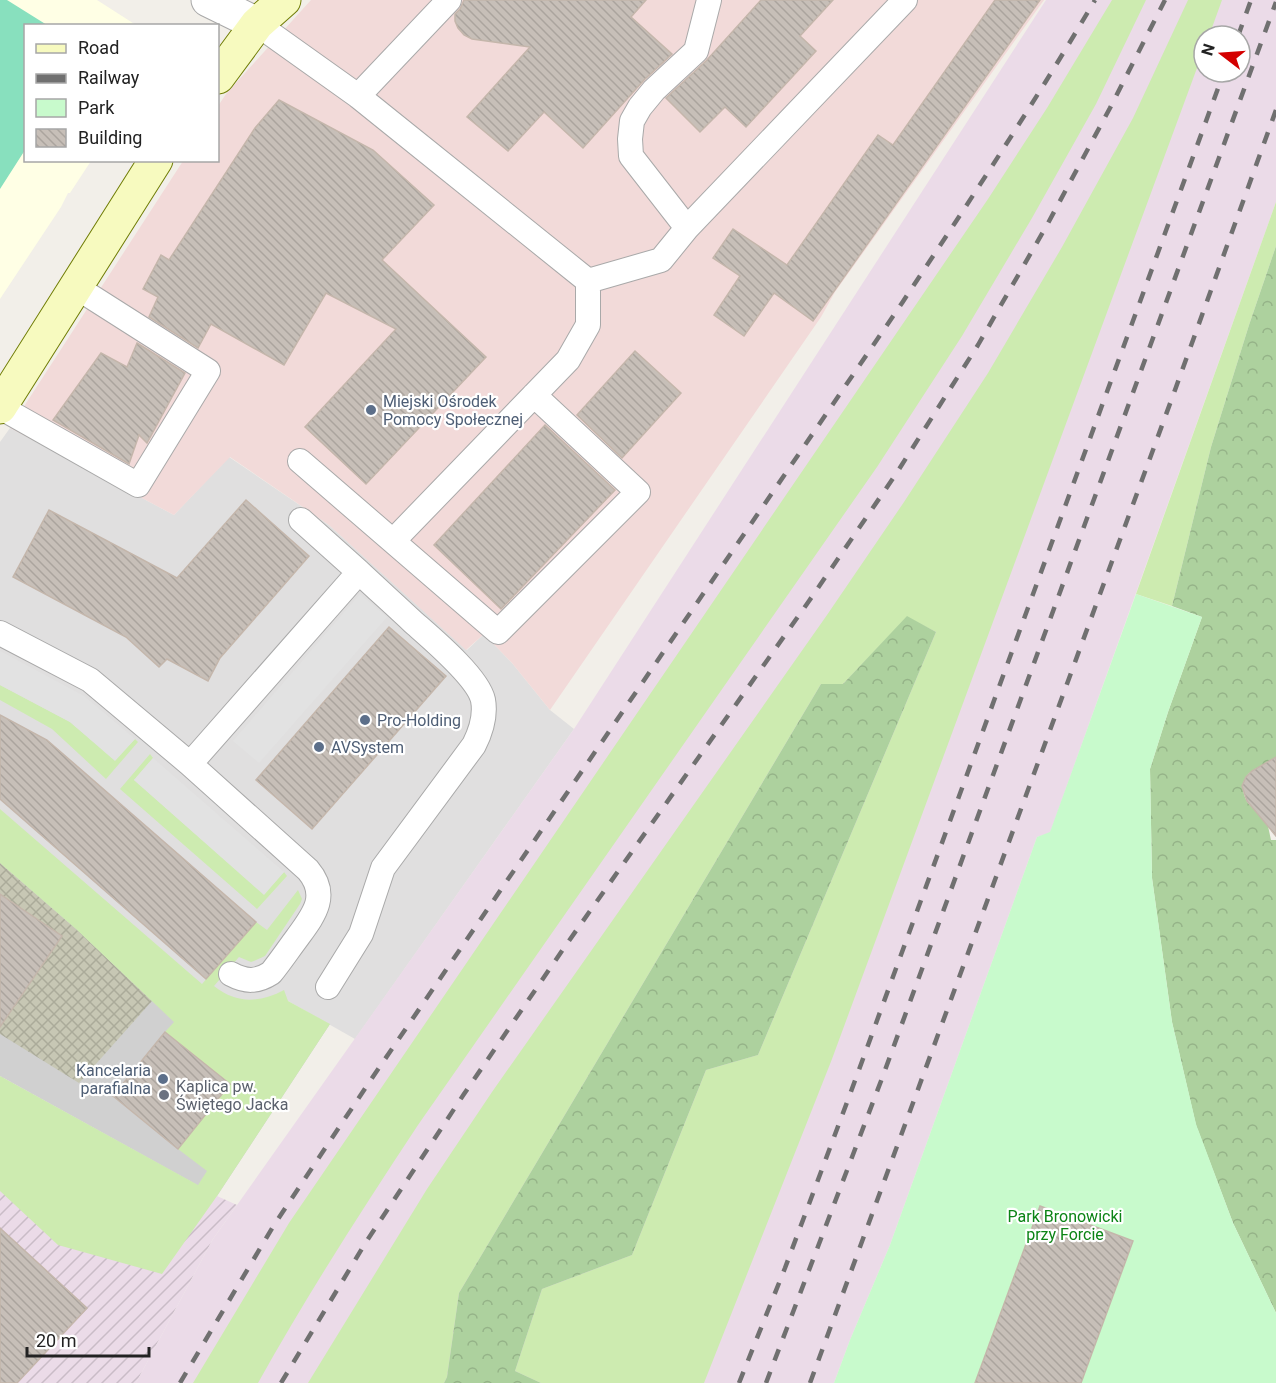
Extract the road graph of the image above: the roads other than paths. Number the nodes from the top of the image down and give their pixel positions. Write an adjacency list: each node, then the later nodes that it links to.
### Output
1 (208, 0): 6 (street)
2 (284, 0): 6 (street)
3 (449, 0): 8 (lane)
4 (709, 0): 10 (lane)
5 (905, 0): 10 (lane)
6 (258, 24): 7 (street); 8 (lane)
7 (219, 76)
8 (358, 96): 11 (lane)
9 (155, 162): 12 (street)
10 (687, 228): 11 (lane)
11 (588, 281): 13 (lane)
12 (76, 287): 14 (street); 14 (lane)
13 (534, 396): 17 (lane); 17 (lane)
14 (0, 407)
15 (300, 461): 17 (lane)
16 (301, 520): 18 (lane)
17 (393, 541)
18 (359, 572): 20 (lane); 22 (lane)
19 (0, 633): 20 (lane)
20 (190, 764): 21 (lane)
21 (231, 974)
22 (328, 987)

